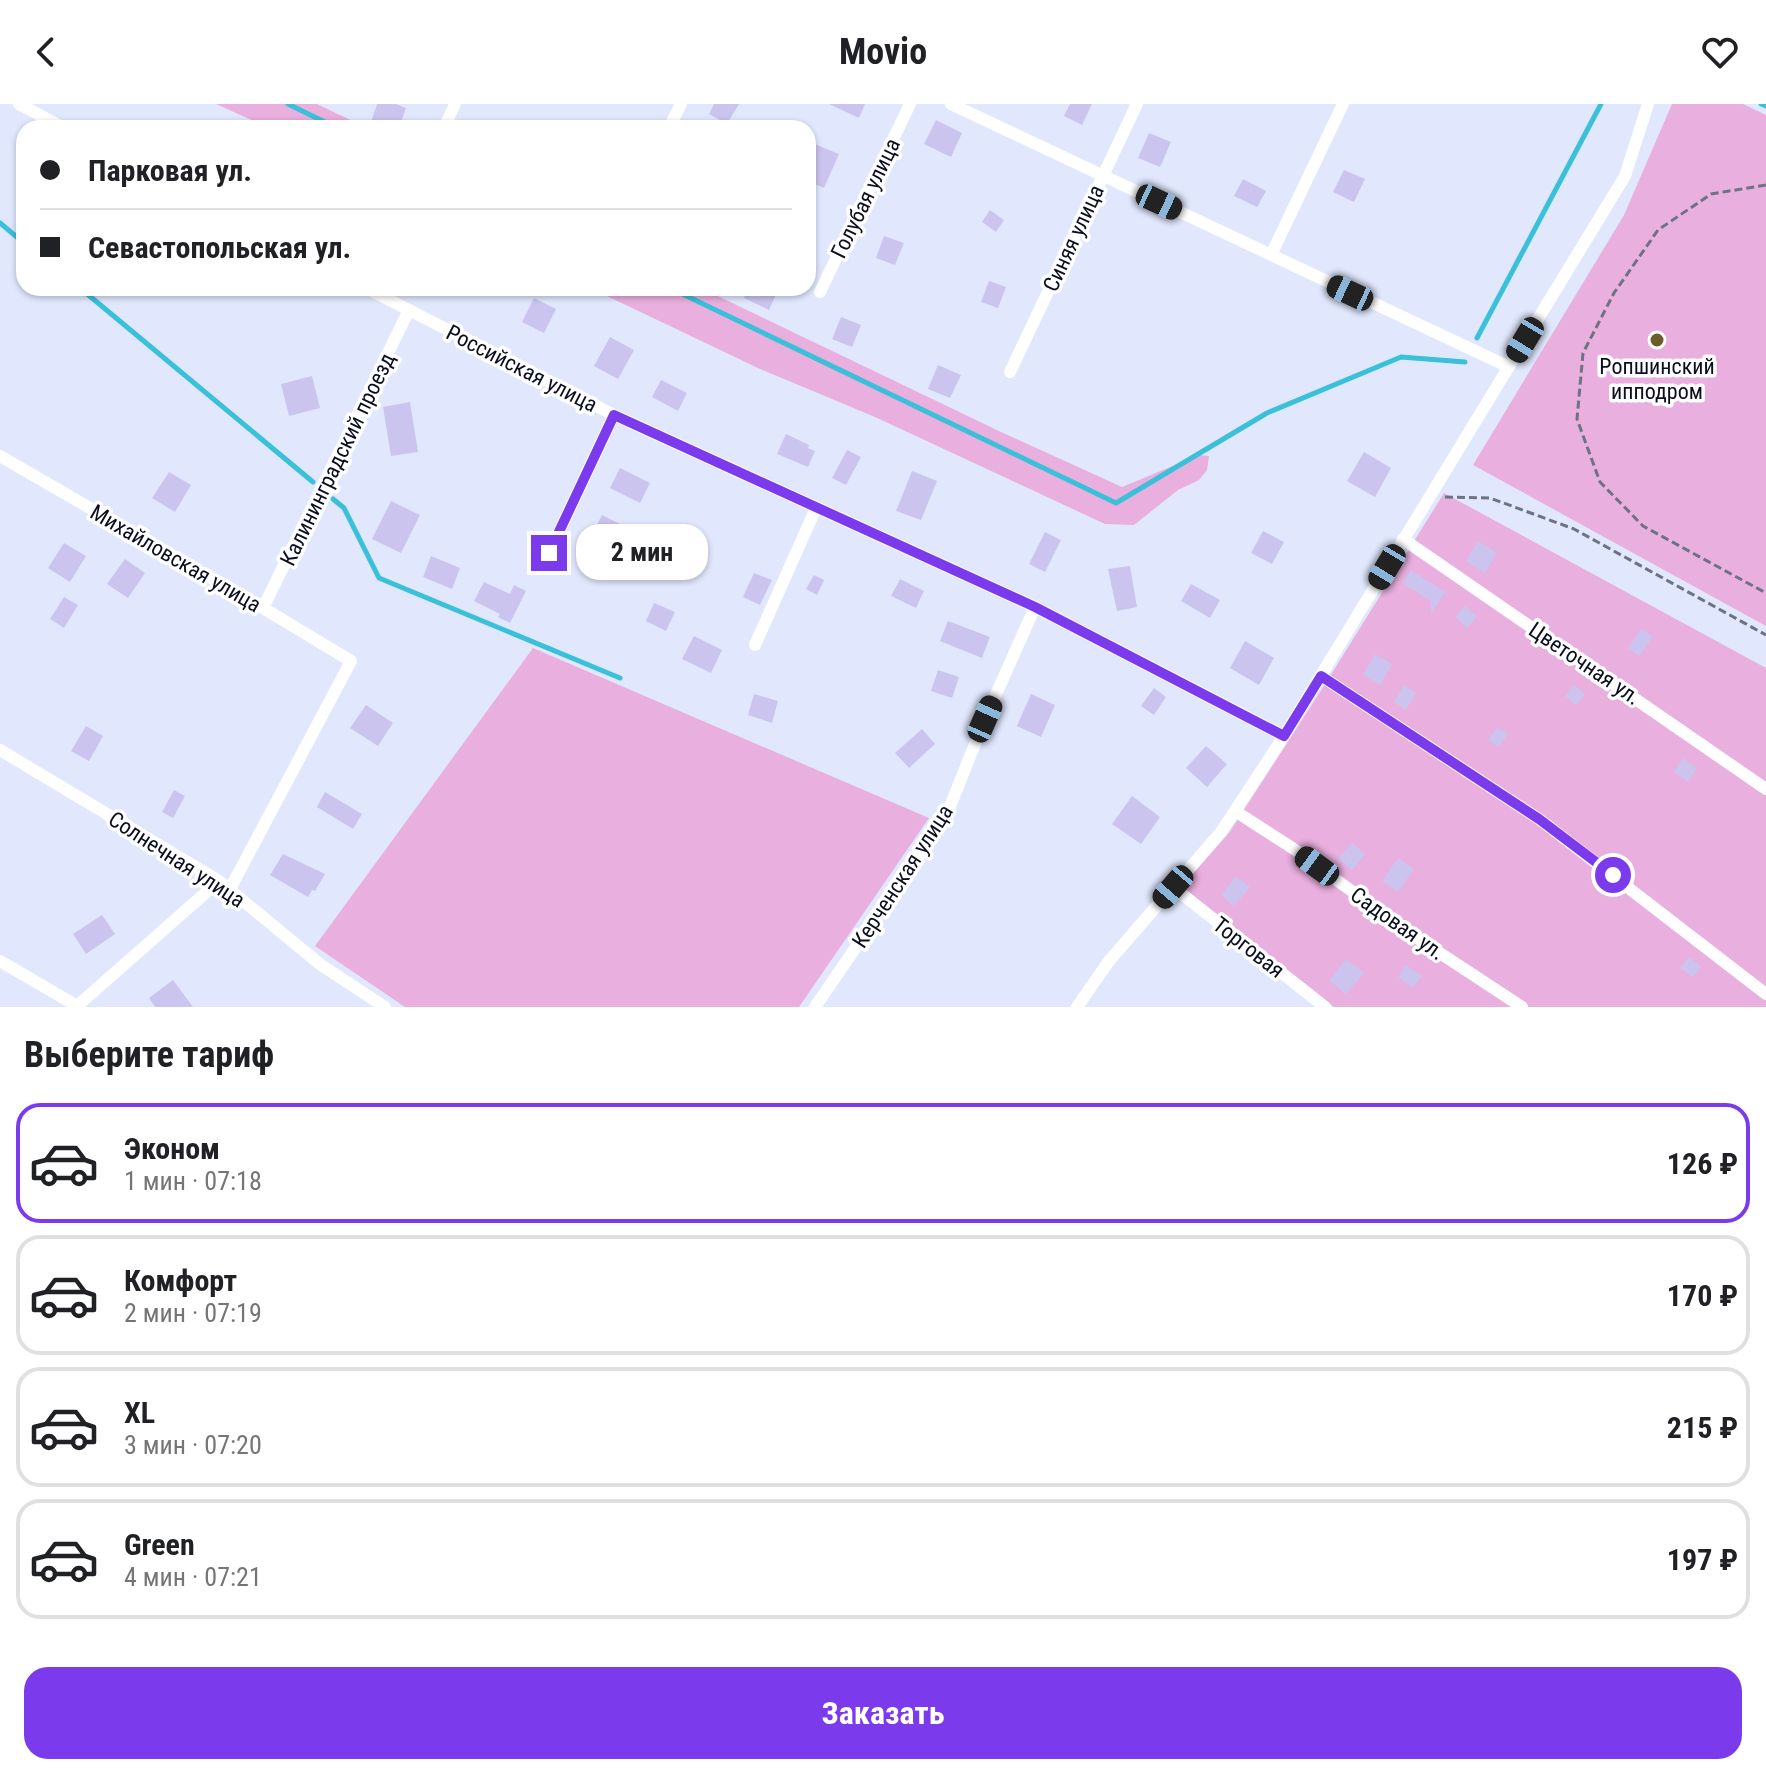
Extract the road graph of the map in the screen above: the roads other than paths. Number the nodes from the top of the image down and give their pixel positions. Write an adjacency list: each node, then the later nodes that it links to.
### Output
1 (19, 104): 7 (street)
2 (910, 104): 10 (street, Голубая улица)
3 (951, 104): 8 (street)
4 (1137, 104): 8 (street, Синяя улица)
5 (1343, 104): 9 (street)
6 (1648, 104): 13 (street)
7 (49, 120)
8 (1103, 176): 9 (street); 14 (street, Синяя улица)
9 (1271, 255): 13 (street)
10 (820, 292)
11 (382, 296): 12 (street, Российская улица)
12 (409, 310): 15 (street, Российская улица); 21 (street, Калининградский проезд)
13 (1509, 367): 18 (street)
14 (1010, 372)
15 (614, 415): 17 (street, Российская улица); 19 (street)
16 (0, 456): 21 (street, Михайловская улица)
17 (816, 508): 20 (street, Российская улица); 22 (street)
18 (1403, 539): 23 (street); 26 (street, Цветочная ул.)
19 (549, 553)
20 (1035, 607): 24 (street, Российская улица); 34 (street, Керченская улица)
21 (263, 608): 28 (street, Михайловская улица)
22 (755, 645)
23 (1321, 676): 24 (street); 31 (street)
24 (1284, 736): 27 (street)
25 (0, 750): 28 (street, Солнечная улица)
26 (1766, 789)
27 (1235, 811): 29 (street); 37 (street, Садовая ул.)
28 (224, 885): 32 (street); 33 (street, Солнечная улица)
29 (1173, 887): 35 (street); 36 (street, Торговая)
30 (0, 961): 32 (street)
31 (1766, 994)
32 (76, 1006)
33 (385, 1007)
34 (815, 1007)
35 (1077, 1007)
36 (1325, 1007)
37 (1522, 1007)

